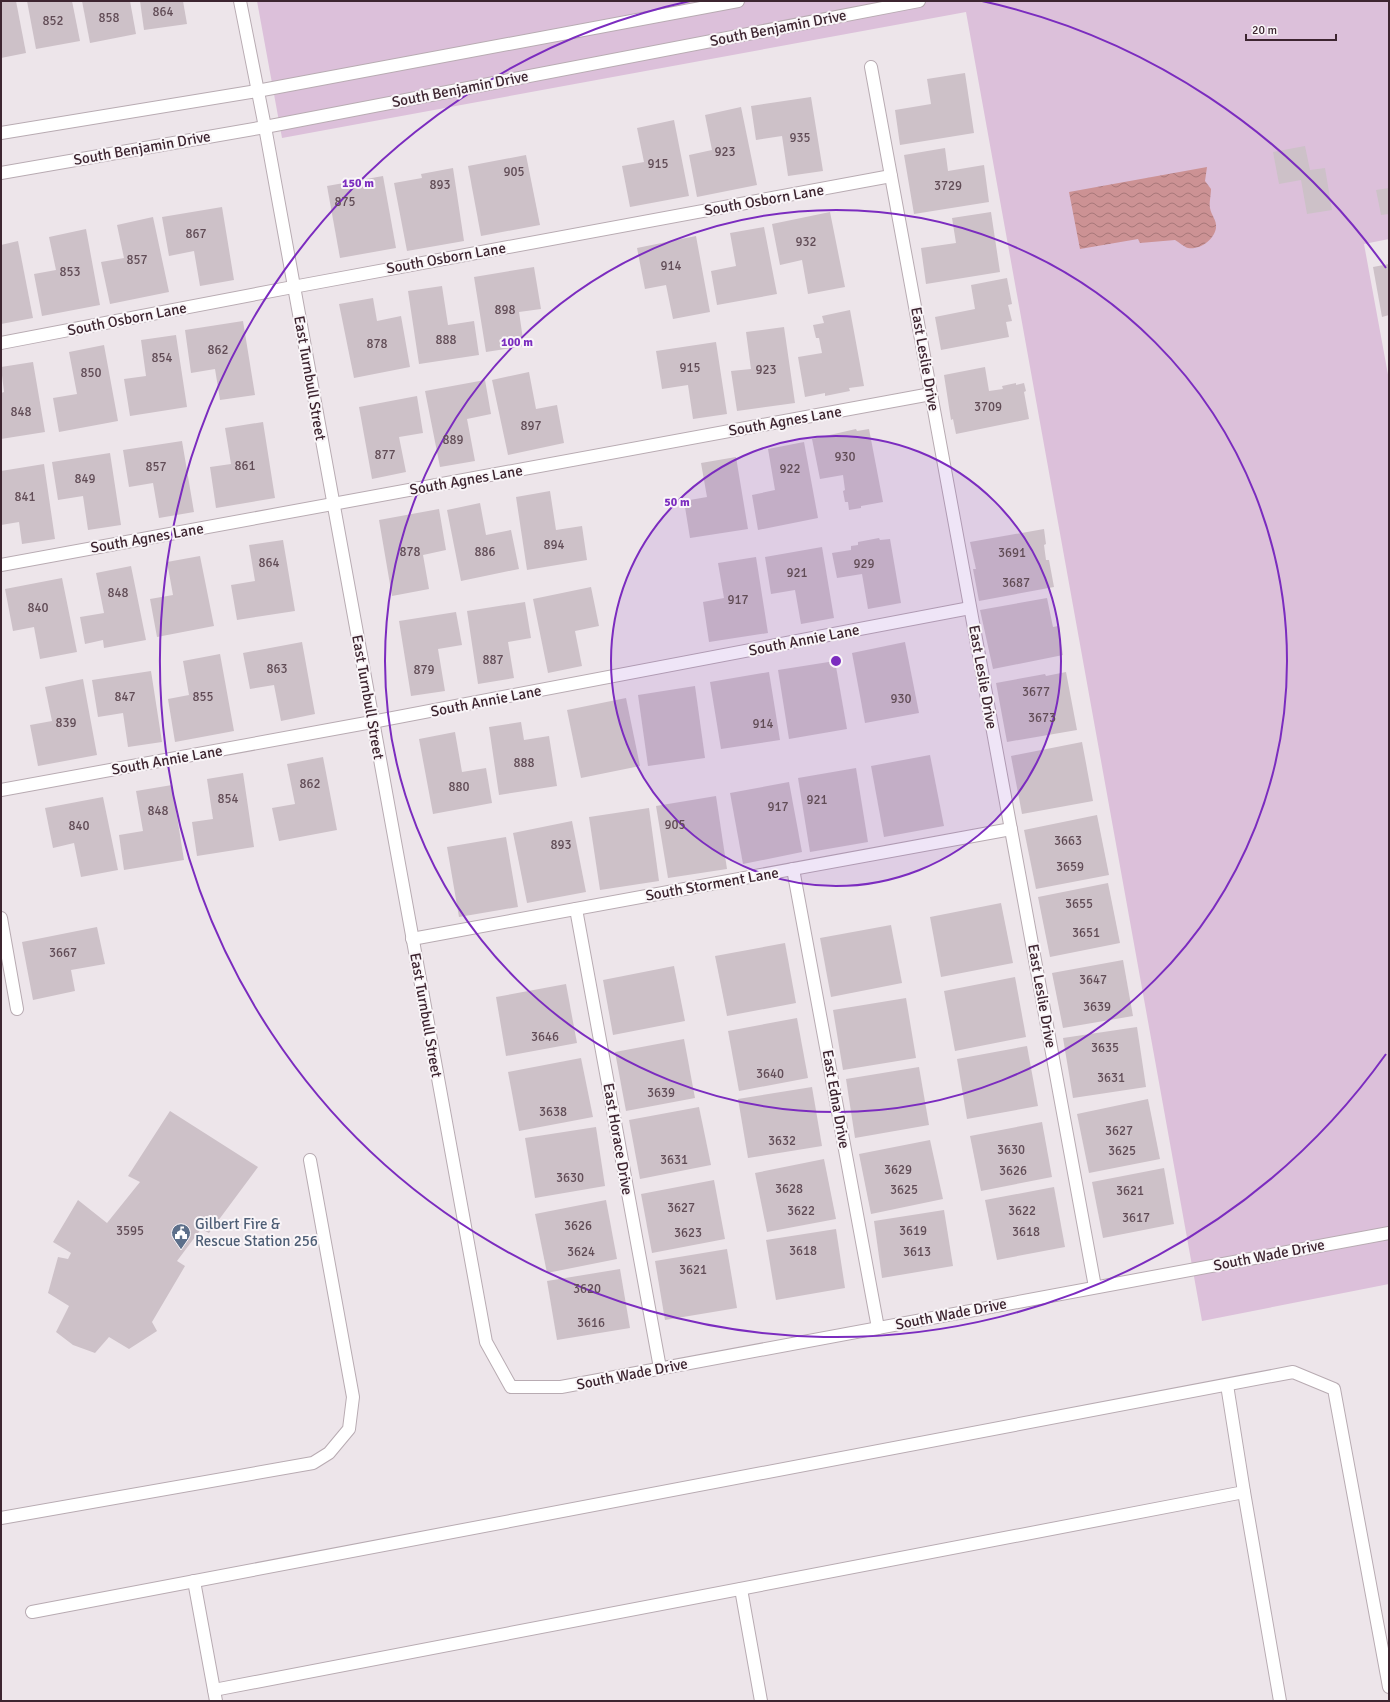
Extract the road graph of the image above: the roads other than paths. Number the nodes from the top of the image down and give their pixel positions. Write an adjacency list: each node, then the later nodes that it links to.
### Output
1 (240, 1): 5 (street, East Turnbull Street)
2 (738, 1): 5 (street)
3 (918, 1): 6 (street, South Benjamin Drive)
4 (871, 67): 9 (street, East Leslie Drive)
5 (257, 91): 6 (street, East Turnbull Street); 7 (street)
6 (265, 126): 8 (street, South Benjamin Drive); 10 (street, East Turnbull Street)
7 (1, 133)
8 (1, 173)
9 (891, 176): 10 (street, South Osborn Lane); 12 (street, East Leslie Drive)
10 (293, 286): 11 (street, South Osborn Lane); 13 (street, East Turnbull Street)
11 (1, 343)
12 (931, 394): 13 (street, South Agnes Lane); 15 (street, East Leslie Drive)
13 (332, 504): 14 (street, South Agnes Lane); 16 (street, East Turnbull Street)
14 (1, 565)
15 (970, 608): 16 (street, South Annie Lane); 18 (street, East Leslie Drive)
16 (372, 722): 17 (street, South Annie Lane); 22 (street, East Turnbull Street)
17 (1, 790)
18 (1011, 829): 19 (street, South Storment Lane); 26 (street, East Leslie Drive)
19 (794, 869): 20 (street, South Storment Lane); 27 (street, East Edna Drive)
20 (576, 909): 22 (street, South Storment Lane); 28 (street, East Horace Drive)
21 (1, 918): 23 (street)
22 (412, 939): 30 (street, East Turnbull Street)
23 (17, 1010)
24 (310, 1160): 32 (street)
25 (1389, 1233): 26 (street, South Wade Drive)
26 (1095, 1288): 27 (street, South Wade Drive)
27 (878, 1328): 28 (street, South Wade Drive)
28 (660, 1368): 30 (street, South Wade Drive)
29 (1227, 1385): 31 (street); 33 (street); 36 (street)
30 (511, 1387)
31 (1244, 1492): 34 (street); 39 (street)
32 (1, 1518)
33 (194, 1581): 35 (street); 37 (street)
34 (741, 1589): 37 (street); 38 (street)
35 (32, 1612)
36 (1389, 1687)
37 (215, 1696)
38 (760, 1701)
39 (1280, 1701)

